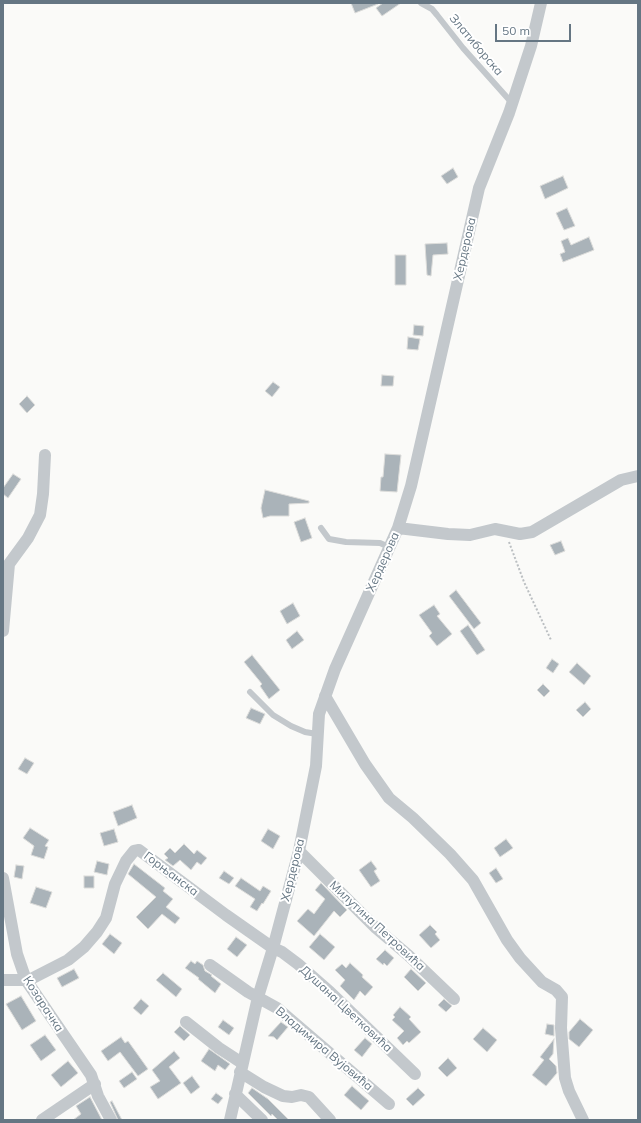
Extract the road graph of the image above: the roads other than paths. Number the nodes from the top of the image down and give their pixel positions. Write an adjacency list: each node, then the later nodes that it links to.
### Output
1 (421, 3): 3 (lane, Златиборска)
2 (541, 3): 3 (street, Хердерова)
3 (512, 103): 7 (street, Хердерова)
4 (45, 455): 9 (street)
5 (638, 476): 7 (street)
6 (321, 528): 8 (lane)
7 (398, 528): 8 (street, Хердерова)
8 (389, 547): 11 (street, Хердерова)
9 (3, 631)
10 (250, 692): 12 (lane)
11 (325, 696): 12 (street, Хердерова); 32 (street)
12 (317, 734): 13 (street, Хердерова)
13 (299, 851): 15 (street, Хердерова); 20 (street, Милутина Петровића)
14 (3, 878): 18 (street, Козарачка)
15 (273, 948): 18 (street, Горњанска); 19 (street, Хердерова); 23 (street, Душана Цветковића)
16 (210, 964): 19 (street, Владимира Вујовића)
17 (3, 980): 18 (street)
18 (27, 980): 24 (street, Козарачка)
19 (258, 997): 22 (street, Хердерова); 26 (street, Владимира Вујовића)
20 (454, 1000)
21 (186, 1022): 22 (street)
22 (241, 1067): 25 (street, Хердерова); 31 (street)
23 (415, 1074)
24 (95, 1084): 27 (street); 28 (street, Козарачка)
25 (235, 1094): 29 (street, Хердерова); 30 (street)
26 (389, 1104)
27 (42, 1120)
28 (111, 1120)
29 (230, 1120)
30 (262, 1120)
31 (330, 1120)
32 (583, 1120)

